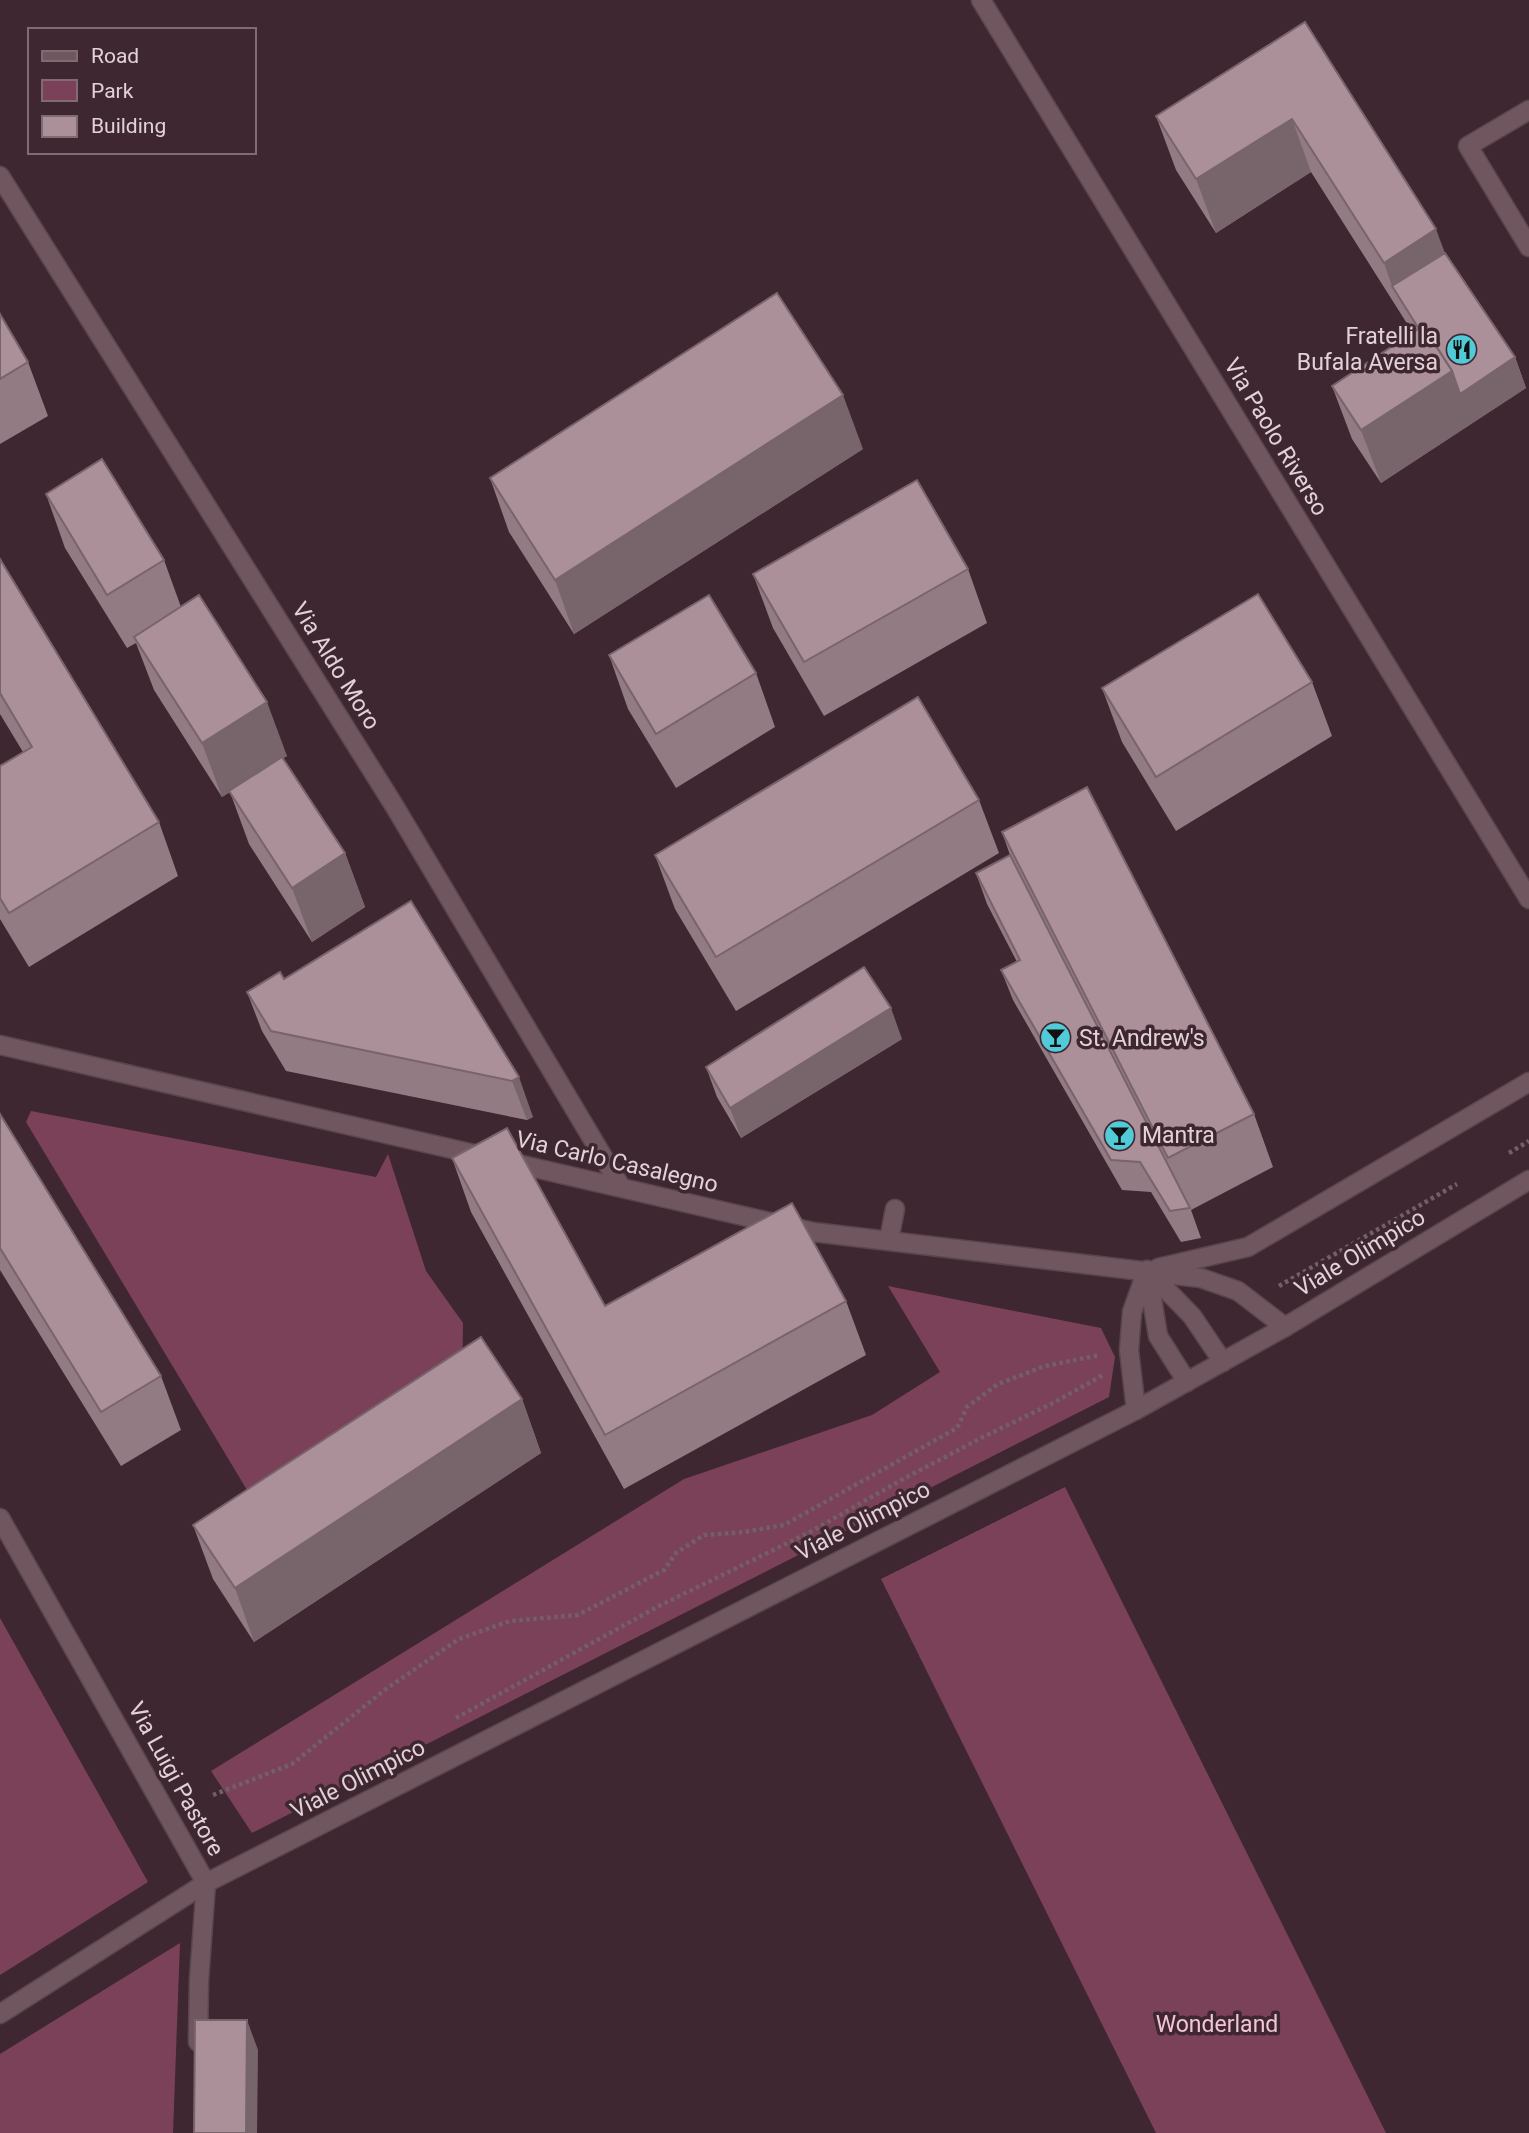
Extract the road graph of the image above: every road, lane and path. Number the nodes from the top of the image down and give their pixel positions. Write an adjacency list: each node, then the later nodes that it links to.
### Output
1 (981, 0): 5 (street, Via Paolo Riverso)
2 (1529, 110): 4 (street)
3 (0, 176): 12 (street, Via Aldo Moro)
4 (1529, 247)
5 (1529, 899)
6 (0, 1045): 12 (street, Via Carlo Casalegno)
7 (1529, 1082): 15 (street)
8 (1529, 1140): 9 (path)
9 (1501, 1158)
10 (1529, 1180): 17 (street, Viale Olimpico)
11 (1461, 1182): 16 (path)
12 (621, 1187): 14 (street, Via Carlo Casalegno)
13 (895, 1209): 14 (street)
14 (889, 1240): 15 (street, Via Carlo Casalegno)
15 (1147, 1270): 16 (street, Via Carlo Casalegno); 18 (street); 19 (street); 20 (street)
16 (1250, 1300): 17 (street, Via Carlo Casalegno)
17 (1285, 1327): 19 (street, Viale Olimpico)
18 (1129, 1357): 21 (street); 23 (path); 24 (path)
19 (1223, 1362): 20 (street, Viale Olimpico)
20 (1187, 1382): 21 (street, Viale Olimpico)
21 (1136, 1409): 25 (street, Viale Olimpico)
22 (0, 1518): 25 (street, Via Luigi Pastore)
23 (450, 1722)
24 (213, 1795)
25 (206, 1883): 26 (street, Viale Olimpico); 27 (street, Via Luigi Pastore)
26 (0, 2014)
27 (198, 2059)

